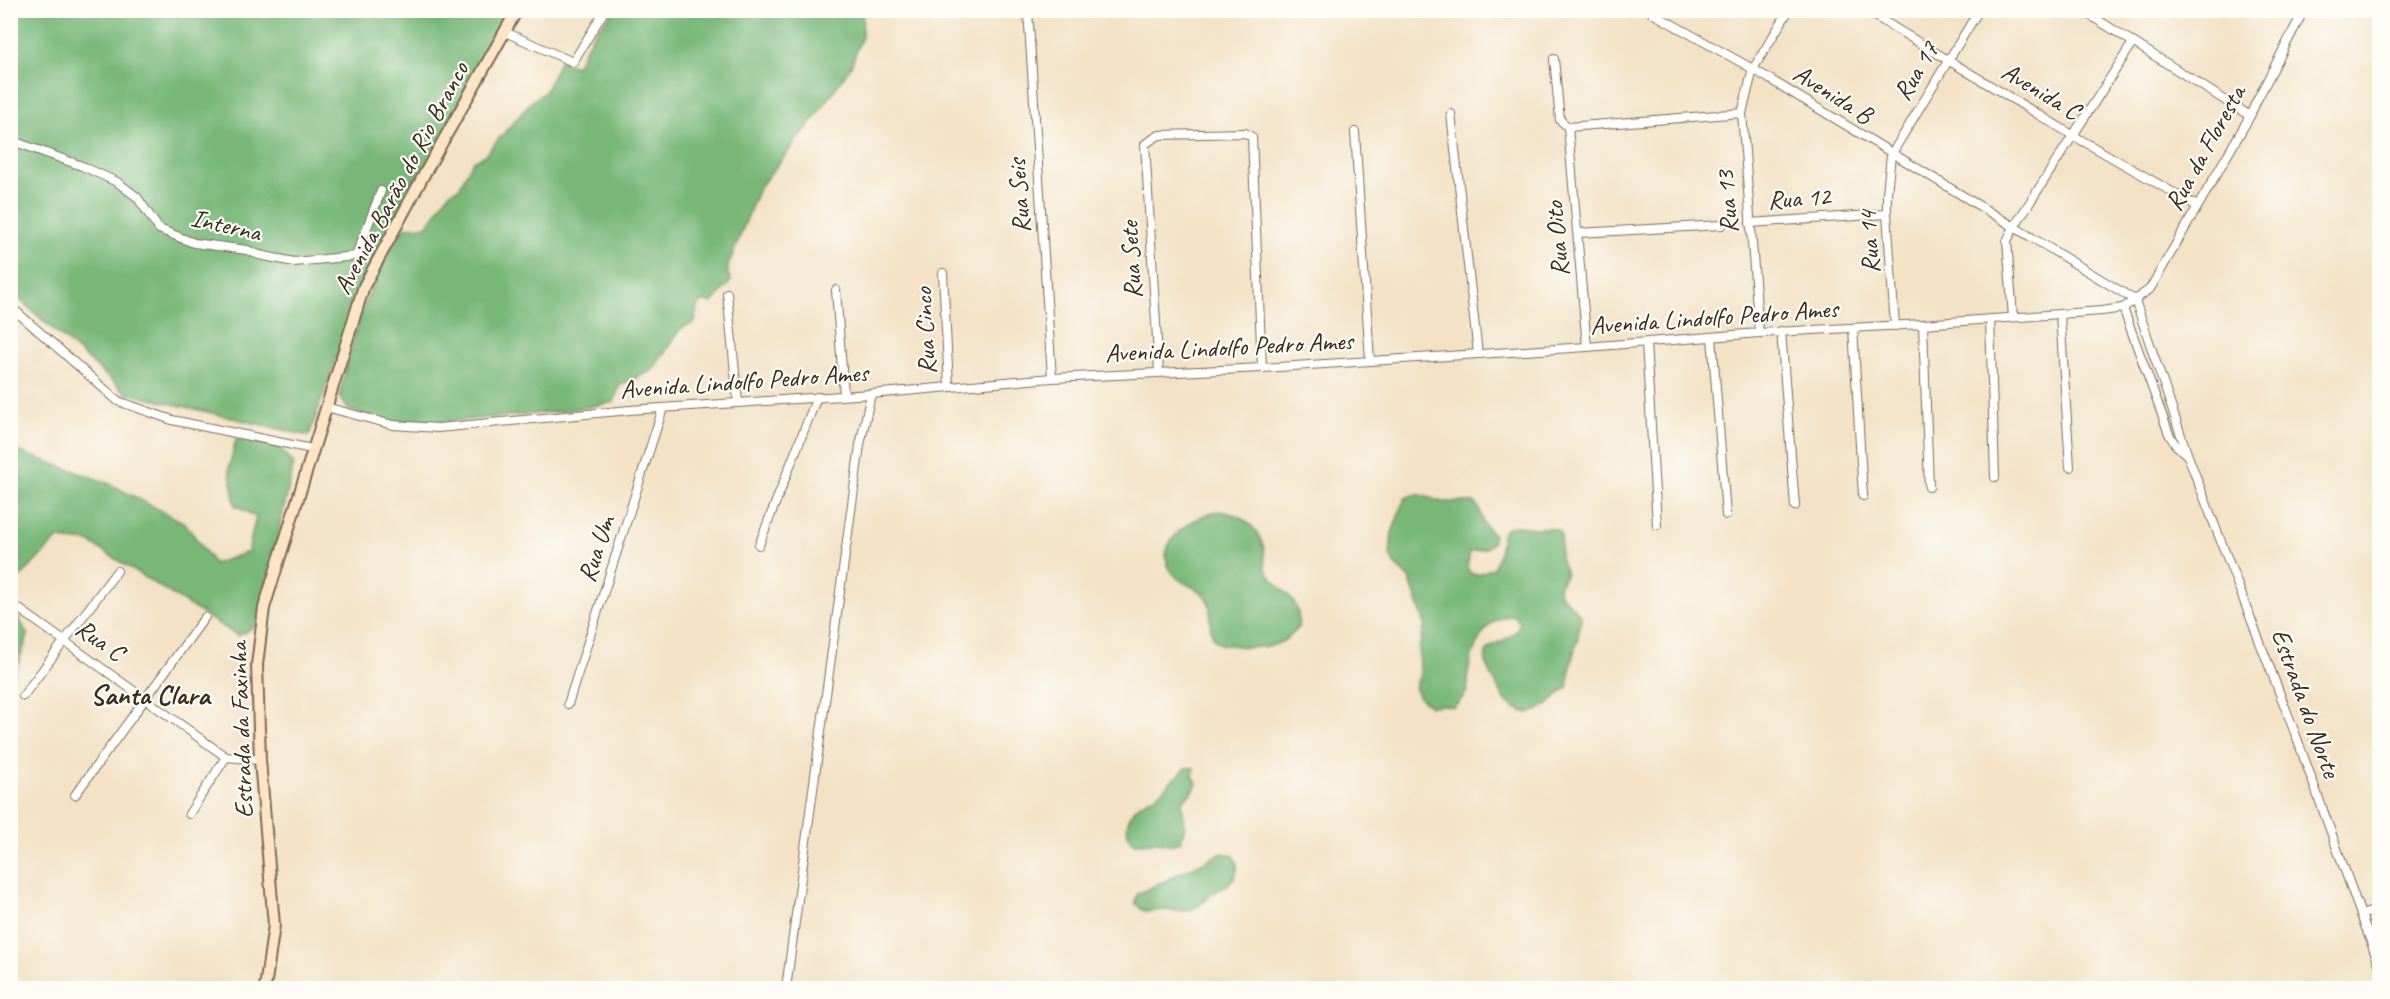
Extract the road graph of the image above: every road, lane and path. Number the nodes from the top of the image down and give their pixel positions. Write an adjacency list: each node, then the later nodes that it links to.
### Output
1 (517, 10): 10 (street, Avenida Barão do Rio Branco)
2 (605, 10): 10 (street)
3 (1028, 10): 51 (street, Rua Seis)
4 (1789, 10): 14 (street, Rua 13)
5 (1865, 10): 13 (street, Avenida C)
6 (1979, 10): 13 (street, Rua 17)
7 (2082, 10): 11 (street)
8 (2304, 10): 17 (street, Rua da Floresta)
9 (1652, 14): 14 (street)
10 (505, 32): 57 (street, Avenida Barão do Rio Branco)
11 (2132, 44): 17 (street); 20 (street)
12 (1554, 59): 18 (street, Rua Oito)
13 (1947, 60): 20 (street, Avenida C); 22 (street, Rua 17)
14 (1753, 69): 15 (street, Rua 13); 22 (street, Avenida B)
15 (1742, 113): 18 (street); 26 (street, Rua 13)
16 (1452, 114): 47 (street)
17 (2250, 116): 24 (street, Rua da Floresta)
18 (1569, 127): 29 (street, Rua Oito)
19 (1354, 132): 48 (street)
20 (2074, 136): 24 (street, Avenida C); 28 (street)
21 (10, 140): 23 (street, Interna)
22 (1892, 155): 25 (street, Rua 14); 28 (street, Avenida B)
23 (381, 191)
24 (2197, 206): 33 (street, Rua da Floresta)
25 (1887, 214): 26 (street, Rua 12); 40 (street, Rua 14)
26 (1750, 223): 43 (street, Rua 13)
27 (1722, 225): 29 (street)
28 (2014, 227): 33 (street, Avenida B); 37 (street)
29 (1578, 233): 46 (street, Rua Oito)
30 (943, 273): 52 (street, Rua Cinco)
31 (836, 290): 54 (street)
32 (727, 293): 56 (street)
33 (2135, 300): 35 (street, Avenida Lindolfo Pedro Ames); 60 (street, Estrada do Norte)
34 (10, 306): 59 (street)
35 (2123, 308): 36 (street, Avenida Lindolfo Pedro Ames); 60 (street, Estrada do Norte)
36 (2060, 314): 37 (street, Avenida Lindolfo Pedro Ames); 61 (street)
37 (2013, 317): 38 (street, Avenida Lindolfo Pedro Ames)
38 (1990, 319): 39 (street, Avenida Lindolfo Pedro Ames); 62 (street)
39 (1923, 324): 40 (street, Avenida Lindolfo Pedro Ames); 63 (street)
40 (1895, 326): 41 (street, Avenida Lindolfo Pedro Ames)
41 (1853, 328): 42 (street, Avenida Lindolfo Pedro Ames); 64 (street)
42 (1781, 331): 43 (street, Avenida Lindolfo Pedro Ames); 65 (street)
43 (1759, 333): 44 (street, Avenida Lindolfo Pedro Ames)
44 (1712, 337): 45 (street, Avenida Lindolfo Pedro Ames); 66 (street)
45 (1646, 343): 46 (street, Avenida Lindolfo Pedro Ames); 67 (street)
46 (1587, 347): 47 (street, Avenida Lindolfo Pedro Ames)
47 (1478, 354): 48 (street, Avenida Lindolfo Pedro Ames)
48 (1370, 360): 49 (street, Avenida Lindolfo Pedro Ames)
49 (1262, 368): 50 (street, Avenida Lindolfo Pedro Ames); 50 (street, Rua Sete)
50 (1159, 372): 51 (street, Avenida Lindolfo Pedro Ames)
51 (1052, 378): 52 (street, Avenida Lindolfo Pedro Ames)
52 (949, 386): 53 (street, Avenida Lindolfo Pedro Ames)
53 (871, 394): 54 (street, Avenida Lindolfo Pedro Ames); 84 (street)
54 (844, 395): 55 (street, Avenida Lindolfo Pedro Ames)
55 (817, 397): 56 (street, Avenida Lindolfo Pedro Ames); 68 (street)
56 (738, 402): 58 (street, Avenida Lindolfo Pedro Ames)
57 (326, 407): 58 (street, Avenida Lindolfo Pedro Ames); 59 (street, Estrada da Faxinha)
58 (663, 408): 75 (street, Rua Um)
59 (312, 449): 77 (street, Estrada da Faxinha)
60 (2188, 456): 81 (street, Estrada do Norte)
61 (2070, 467)
62 (1995, 477)
63 (1929, 487)
64 (1863, 496)
65 (1795, 506)
66 (1726, 515)
67 (1657, 525)
68 (759, 545)
69 (117, 572): 72 (street)
70 (18, 608): 72 (street, Rua C)
71 (205, 617): 74 (street)
72 (65, 641): 73 (street); 74 (street, Rua C)
73 (23, 696)
74 (146, 699): 76 (street, Rua C); 78 (street)
75 (568, 704)
76 (226, 757): 77 (street); 79 (street)
77 (260, 760): 83 (street, Estrada da Faxinha)
78 (75, 795)
79 (189, 814)
80 (2379, 909): 81 (street)
81 (2361, 915): 82 (street, Estrada do Norte)
82 (2379, 967)
83 (265, 988)
84 (786, 988)

